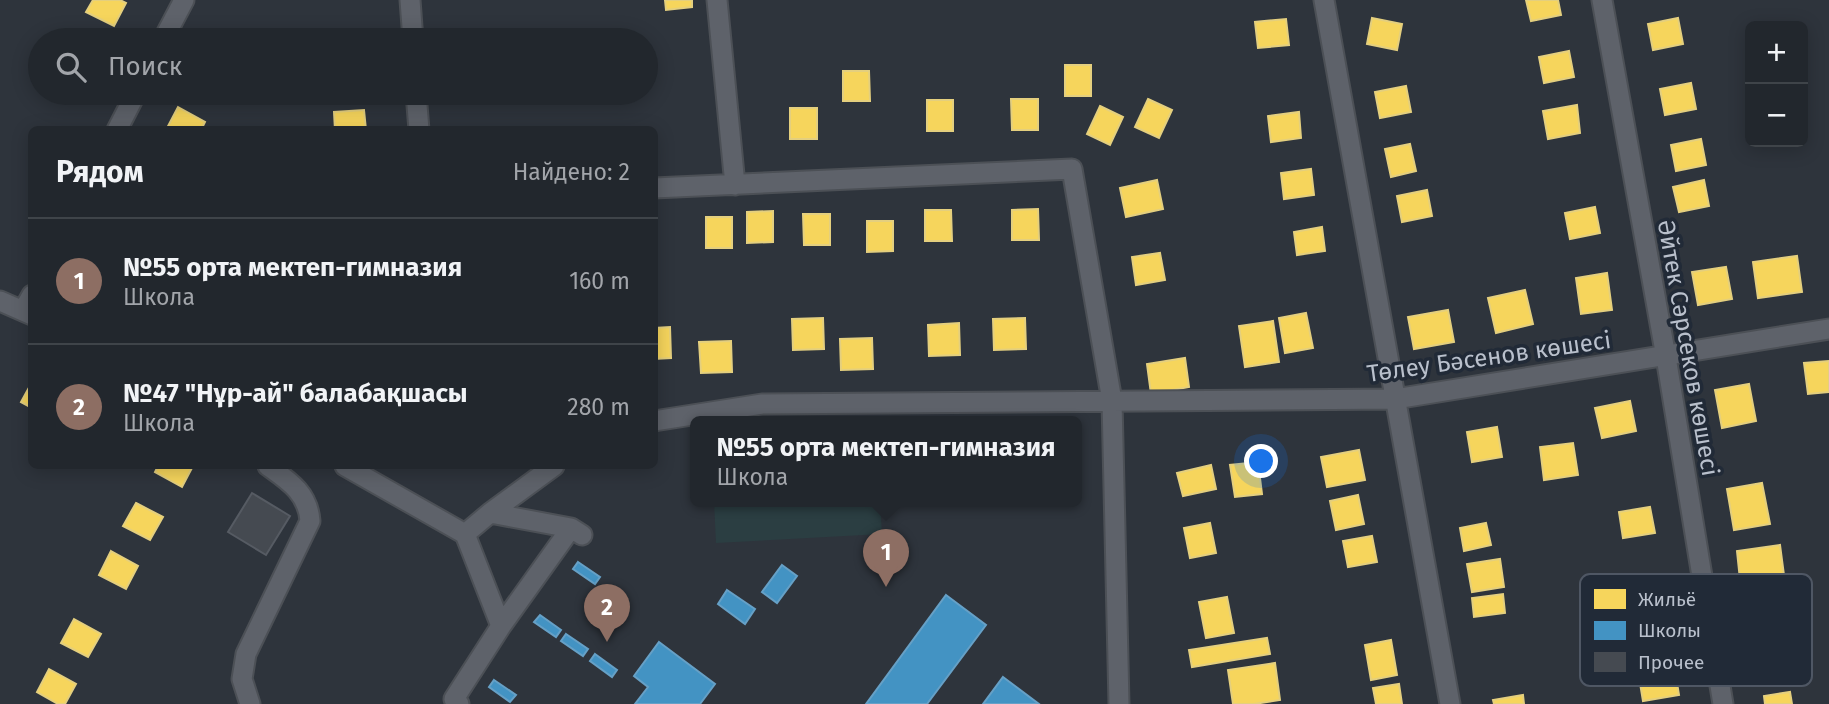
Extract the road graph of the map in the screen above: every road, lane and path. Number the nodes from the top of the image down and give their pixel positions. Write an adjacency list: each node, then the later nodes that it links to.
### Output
1 (184, 0): 6 (street)
2 (410, 0): 7 (street)
3 (717, 0): 12 (street)
4 (1324, 0): 18 (street)
5 (1602, 0): 17 (street, Әйтек Сәрсеков көшесі)
6 (169, 28)
7 (412, 28)
8 (130, 105): 10 (street)
9 (417, 105): 11 (street)
10 (119, 126)
11 (419, 126)
12 (735, 185): 13 (street); 19 (street)
13 (658, 188)
14 (0, 301): 15 (street)
15 (28, 307)
16 (1829, 329): 17 (street, Төлеу Бәсенов көшесі)
17 (1666, 357): 18 (street, Төлеу Бәсенов көшесі); 26 (street, Әйтек Сәрсеков көшесі)
18 (1395, 399): 19 (street, Төлеу Бәсенов көшесі); 32 (street)
19 (1112, 401): 20 (street, Төлеу Бәсенов көшесі); 31 (street)
20 (658, 420)
21 (272, 469): 30 (street)
22 (350, 469): 25 (street)
23 (550, 469): 24 (street)
24 (490, 513): 25 (street); 27 (street)
25 (465, 534): 27 (street)
26 (1702, 574)
27 (501, 626): 29 (street)
28 (1721, 686): 33 (street, Әйтек Сәрсеков көшесі)
29 (455, 702)
30 (250, 704)
31 (1119, 704)
32 (1450, 704)
33 (1724, 704)

